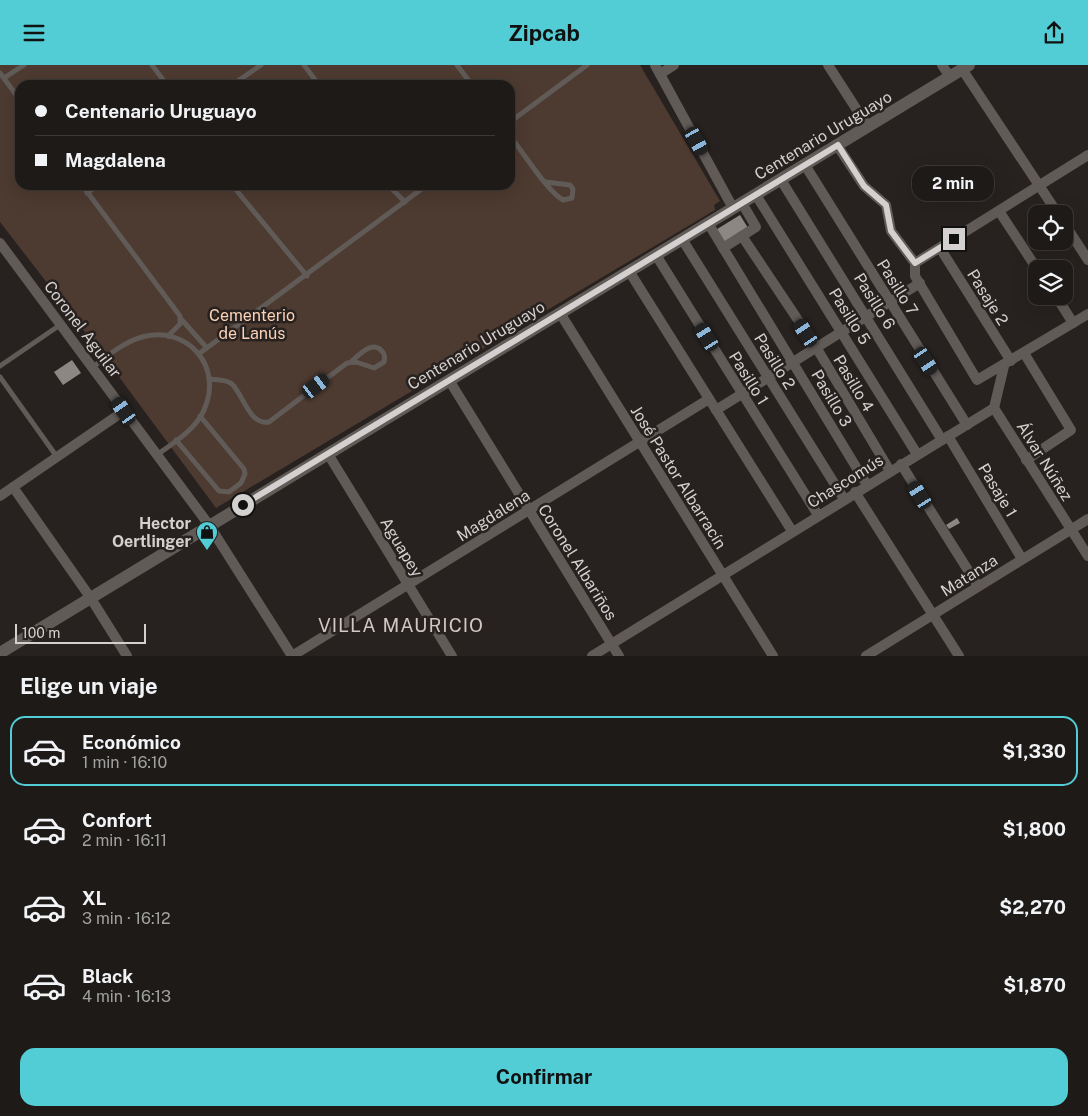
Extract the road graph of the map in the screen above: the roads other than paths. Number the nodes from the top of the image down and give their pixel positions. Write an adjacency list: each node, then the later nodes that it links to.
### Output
1 (24, 65): 12 (lane)
2 (152, 65): 14 (lane)
3 (261, 65): 15 (lane)
4 (304, 65): 16 (lane)
5 (457, 65): 17 (lane)
6 (587, 65): 19 (lane)
7 (674, 65): 11 (street)
8 (828, 65): 20 (street)
9 (942, 65): 13 (street)
10 (966, 67): 13 (main road, Centenario Uruguayo); 27 (street)
11 (658, 70): 37 (street)
12 (2, 76): 18 (lane)
13 (950, 77): 20 (main road, Centenario Uruguayo)
14 (163, 80)
15 (239, 80)
16 (315, 80)
17 (468, 80)
18 (15, 93)
19 (515, 118)
20 (868, 127): 22 (main road, Centenario Uruguayo)
21 (515, 142): 26 (lane)
22 (838, 145): 24 (main road, Centenario Uruguayo); 49 (street)
23 (1088, 155): 27 (street)
24 (805, 165): 25 (main road, Centenario Uruguayo); 53 (street, Pasillo 7)
25 (781, 180): 34 (main road, Centenario Uruguayo); 57 (street, Pasillo 6)
26 (546, 182): 26 (lane)
27 (1040, 185): 36 (street); 38 (street)
28 (85, 190): 33 (lane)
29 (92, 190): 33 (lane)
30 (236, 190): 51 (lane)
31 (393, 190): 35 (lane)
32 (421, 190): 35 (lane)
33 (87, 193): 58 (lane)
34 (756, 195): 37 (main road, Centenario Uruguayo); 61 (street, Pasillo 5)
35 (405, 202): 51 (lane)
36 (1052, 205)
37 (738, 206): 39 (main road, Centenario Uruguayo); 40 (street)
38 (999, 211): 44 (street); 47 (street)
39 (708, 223): 42 (main road, Centenario Uruguayo); 43 (street, Pasillo 3)
40 (742, 236): 43 (street); 63 (street, Pasillo 4)
41 (1073, 237): 48 (street)
42 (682, 239): 46 (main road, Centenario Uruguayo); 73 (street, Pasillo 2)
43 (723, 248): 68 (street, Pasillo 3)
44 (940, 248): 49 (street); 69 (street, Pasaje 2)
45 (2, 251): 60 (street, Coronel Aguilar)
46 (656, 255): 50 (main road, Centenario Uruguayo); 76 (street, Pasillo 1)
47 (1031, 260)
48 (1088, 260)
49 (915, 263): 52 (street)
50 (629, 271): 55 (main road, Centenario Uruguayo); 77 (street)
51 (307, 276): 64 (lane)
52 (920, 283): 53 (street); 69 (street)
53 (889, 302): 57 (street); 82 (street, Pasillo 7)
54 (1062, 305): 59 (street)
55 (560, 313): 75 (main road, Centenario Uruguayo); 85 (street, José Pastor Albarracín)
56 (1088, 313): 59 (street)
57 (866, 316): 61 (street); 83 (street, Pasillo 6)
58 (181, 319): 62 (lane); 64 (lane)
59 (1073, 323): 66 (street)
60 (61, 325): 70 (lane); 71 (street, Coronel Aguilar)
61 (841, 332): 63 (street); 88 (street, Pasillo 5)
62 (168, 336): 65 (lane); 71 (lane)
63 (816, 347): 68 (street); 92 (street, Pasillo 4)
64 (206, 348): 65 (lane)
65 (200, 353): 74 (lane)
66 (1024, 353): 69 (street); 90 (street)
67 (352, 361): 67 (lane); 74 (lane)
68 (792, 362): 73 (street); 93 (street, Pasillo 3)
69 (1008, 363): 78 (street)
70 (0, 365)
71 (93, 367): 80 (street, Coronel Aguilar)
72 (0, 377): 89 (lane)
73 (768, 377): 76 (street); 97 (street, Pasillo 2)
74 (209, 379): 81 (lane)
75 (448, 381): 87 (main road, Centenario Uruguayo); 98 (street, Coronel Albariños)
76 (741, 394): 79 (street); 99 (street, Pasillo 1)
77 (710, 399): 79 (street); 85 (street, Magdalena)
78 (994, 407): 82 (street, Chascomús); 90 (street, Álvar Núñez)
79 (716, 409): 103 (street)
80 (124, 411): 86 (street, Coronel Aguilar); 89 (street)
81 (200, 416): 84 (lane); 84 (lane)
82 (967, 425): 83 (street, Chascomús)
83 (945, 438): 88 (street, Chascomús); 105 (street, Pasaje 1)
84 (176, 440): 86 (lane)
85 (639, 441): 98 (street, Magdalena); 106 (street, José Pastor Albarracín)
86 (158, 454): 101 (street, Coronel Aguilar)
87 (328, 454): 101 (main road, Centenario Uruguayo); 107 (street, Aguapey)
88 (917, 454): 91 (street, Chascomús)
89 (57, 457): 94 (street)
90 (1026, 460): 102 (street, Álvar Núñez)
91 (901, 464): 92 (street, Chascomús); 108 (street)
92 (890, 471): 93 (street, Chascomús)
93 (867, 485): 95 (street, Chascomús)
94 (13, 487): 96 (street); 109 (street)
95 (855, 493): 97 (street, Chascomús); 110 (street)
96 (0, 496)
97 (844, 499): 99 (street, Chascomús)
98 (528, 510): 107 (street, Magdalena); 111 (street, Coronel Albariños)
99 (818, 515): 103 (street, Chascomús)
100 (1088, 519): 102 (street, Matanza)
101 (209, 525): 109 (main road, Centenario Uruguayo); 114 (street, Coronel Aguilar)
102 (1071, 529): 104 (street, Álvar Núñez); 105 (street, Matanza)
103 (792, 531): 106 (street, Chascomús)
104 (1088, 556)
105 (1022, 559): 108 (street, Matanza)
106 (722, 574): 111 (street, Chascomús); 118 (street, José Pastor Albarracín)
107 (408, 585): 114 (street, Magdalena); 115 (street, Aguapey)
108 (978, 586): 110 (street, Matanza)
109 (90, 597): 112 (main road, Centenario Uruguayo); 113 (street)
110 (933, 615): 119 (street, Matanza); 120 (street)
111 (612, 644): 116 (street, Chascomús); 117 (street, Coronel Albariños)
112 (0, 653)
113 (127, 656)
114 (292, 656)
115 (452, 656)
116 (592, 656)
117 (619, 656)
118 (773, 656)
119 (866, 656)
120 (959, 656)

